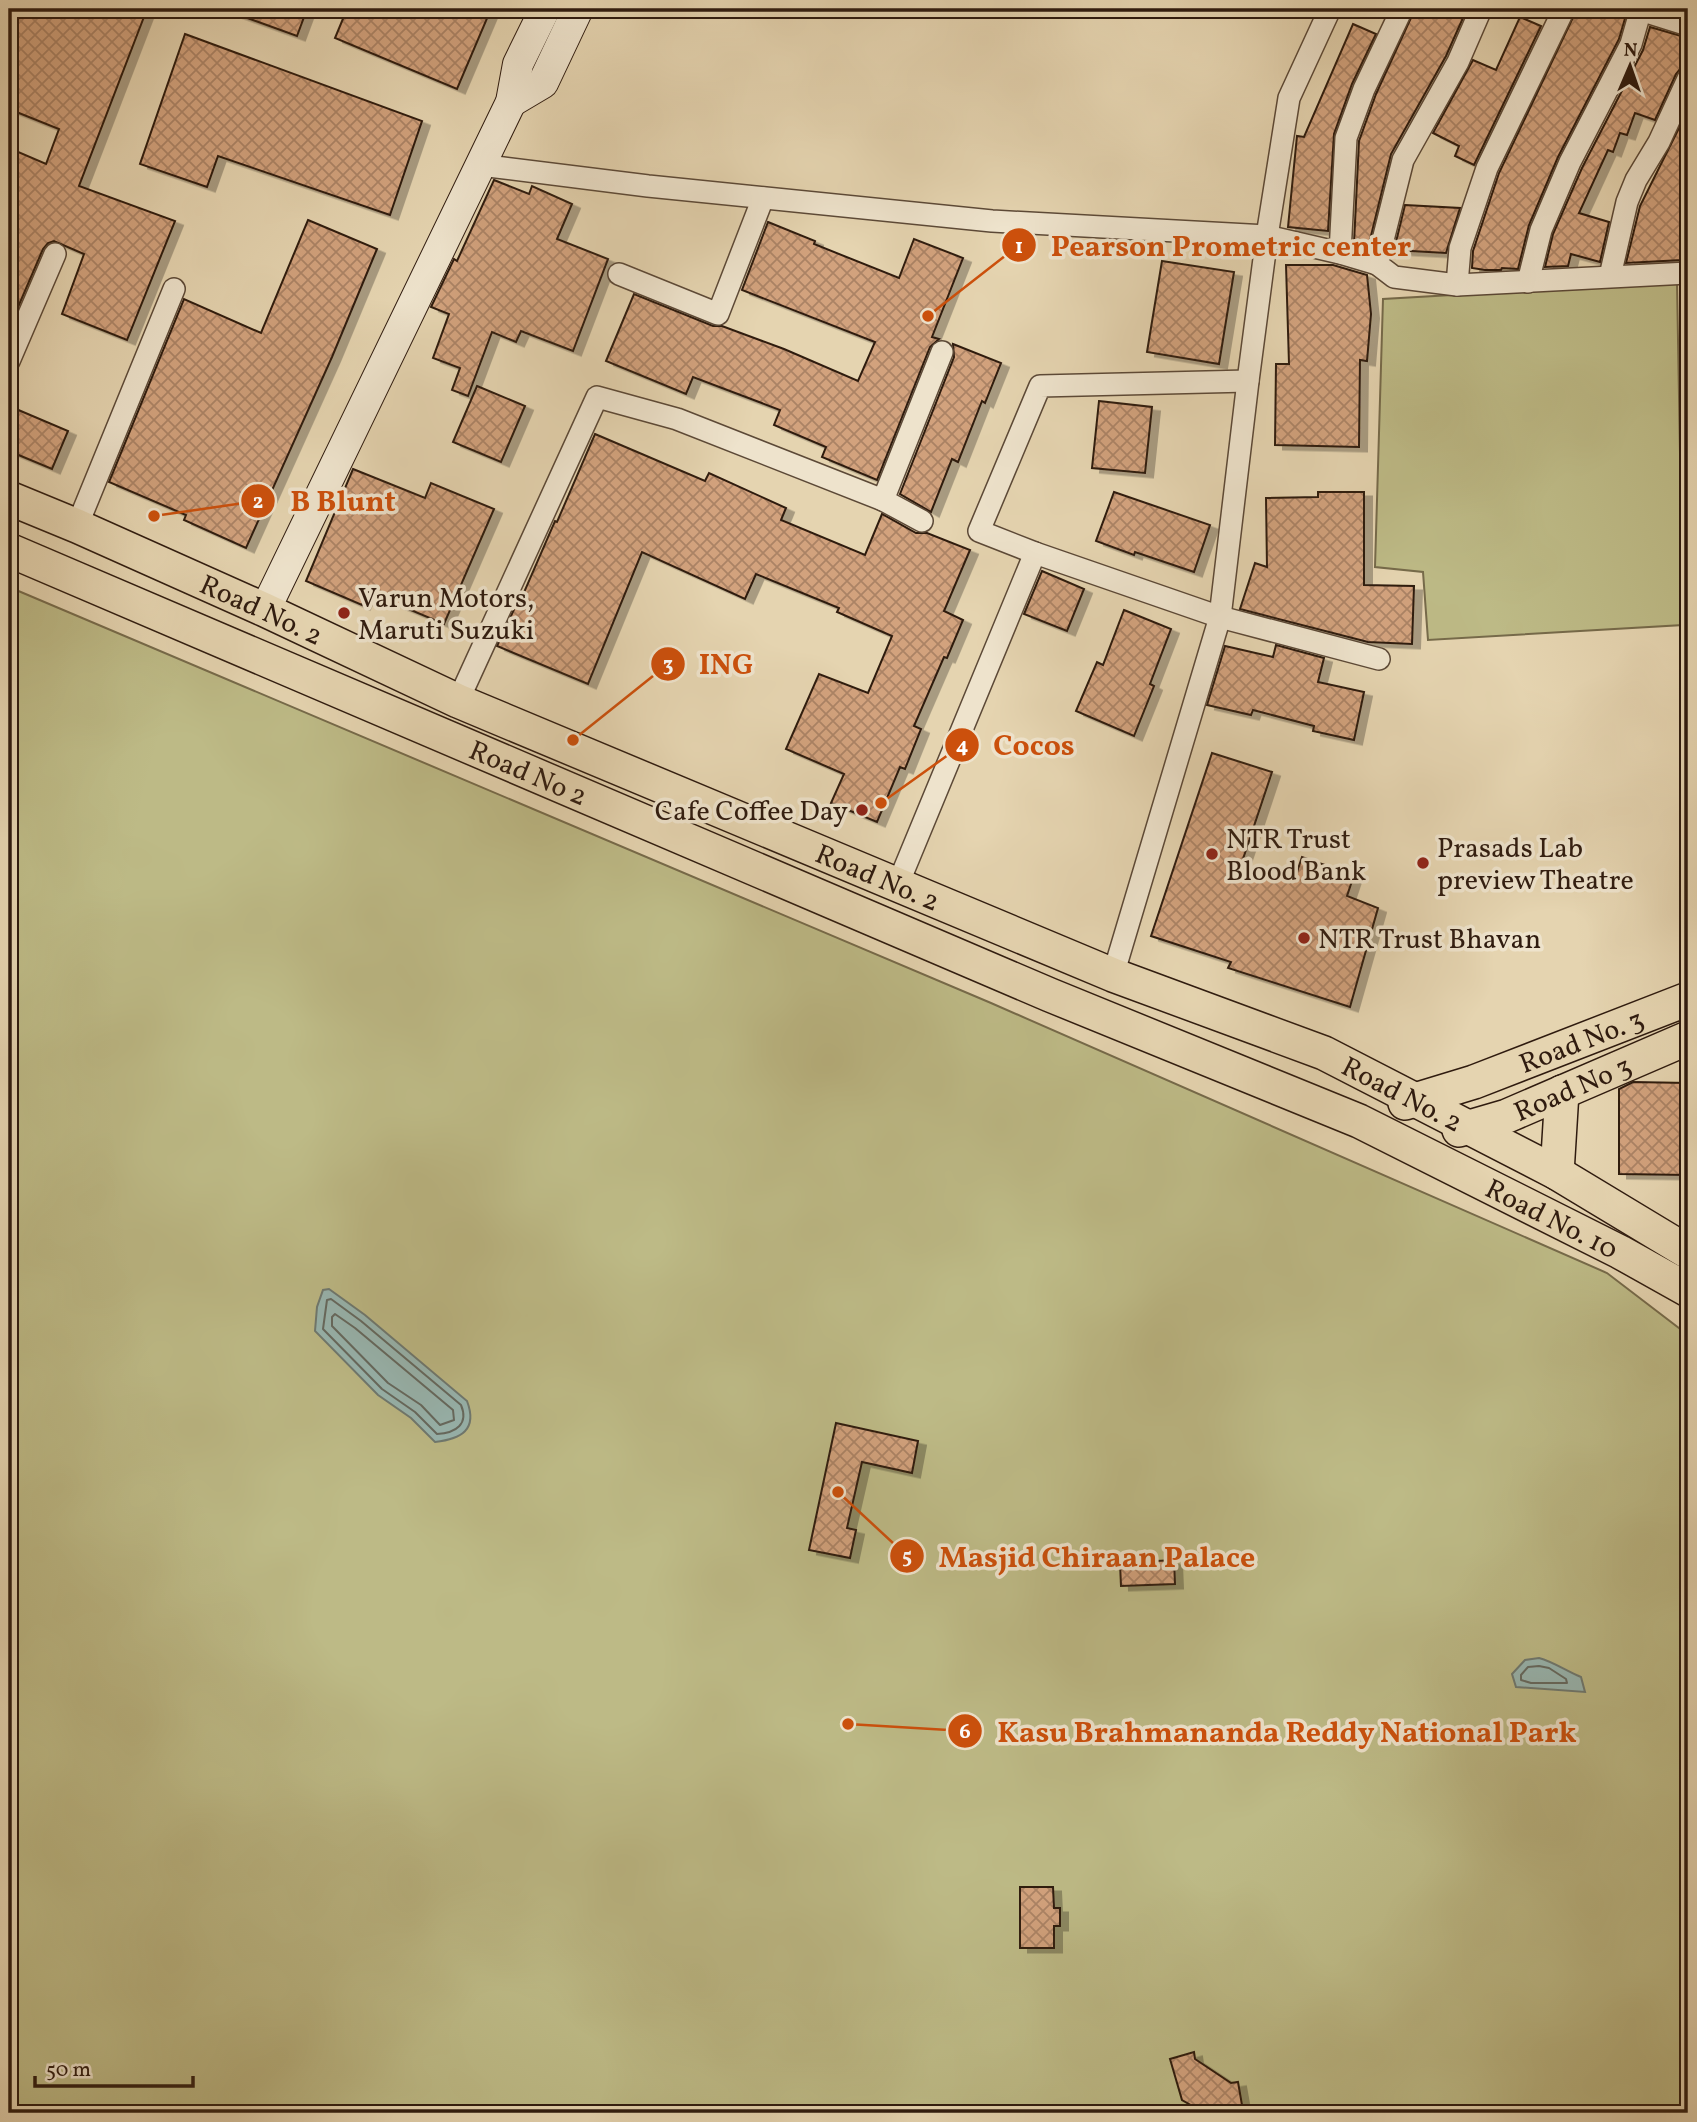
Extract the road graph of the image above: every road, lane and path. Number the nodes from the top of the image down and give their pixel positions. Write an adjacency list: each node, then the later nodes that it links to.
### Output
1 (545, 9): 10 (main road)
2 (578, 9): 10 (main road)
3 (1330, 9): 13 (street)
4 (1402, 9): 14 (street)
5 (1481, 9): 16 (street)
6 (1564, 9): 21 (street)
7 (1639, 9): 8 (street); 20 (street)
8 (1688, 25)
9 (1688, 79): 19 (street)
10 (511, 102): 11 (main road)
11 (480, 165): 12 (street); 32 (main road)
12 (763, 198): 13 (street); 18 (street)
13 (1267, 236): 14 (street); 25 (street)
14 (1340, 253): 16 (street)
15 (55, 254): 24 (street)
16 (1377, 264): 21 (street)
17 (1688, 273): 19 (street)
18 (619, 274)
19 (1609, 276): 20 (street)
20 (1528, 282): 21 (street)
21 (1457, 285)
22 (174, 289): 29 (street)
23 (942, 352): 27 (street)
24 (9, 361)
25 (1248, 381): 31 (street); 33 (street)
26 (9, 498): 29 (main road, Road No. 2)
27 (883, 500): 28 (street); 35 (street)
28 (922, 521)
29 (77, 526): 32 (main road, Road No. 2)
30 (9, 550): 44 (main road, Road No 2)
31 (1035, 553): 33 (street); 36 (street)
32 (265, 610): 35 (main road, Road No. 2)
33 (1220, 617): 34 (street); 37 (street)
34 (1380, 659)
35 (458, 701): 36 (main road, Road No. 2)
36 (898, 884): 37 (main road, Road No. 2)
37 (1113, 975): 40 (main road, Road No. 2)
38 (1688, 999): 41 (main road, Road No. 3)
39 (1688, 1038): 42 (main road, Road No 3)
40 (1324, 1053): 41 (main road); 43 (main road, Road No. 2)
41 (1474, 1082): 43 (main road, Road No. 3)
42 (1562, 1092): 45 (main road, Road No 3); 48 (main road)
43 (1416, 1099): 44 (main road, Road No. 3); 45 (main road, Road No. 2)
44 (1359, 1121): 46 (main road)
45 (1467, 1128): 46 (main road, Road No 3); 47 (main road, Road No. 2)
46 (1414, 1147): 50 (main road, Road No. 10)
47 (1517, 1151): 48 (main road, Road No. 10)
48 (1557, 1173): 49 (main road, Road No. 10)
49 (1688, 1252)
50 (1688, 1290)

